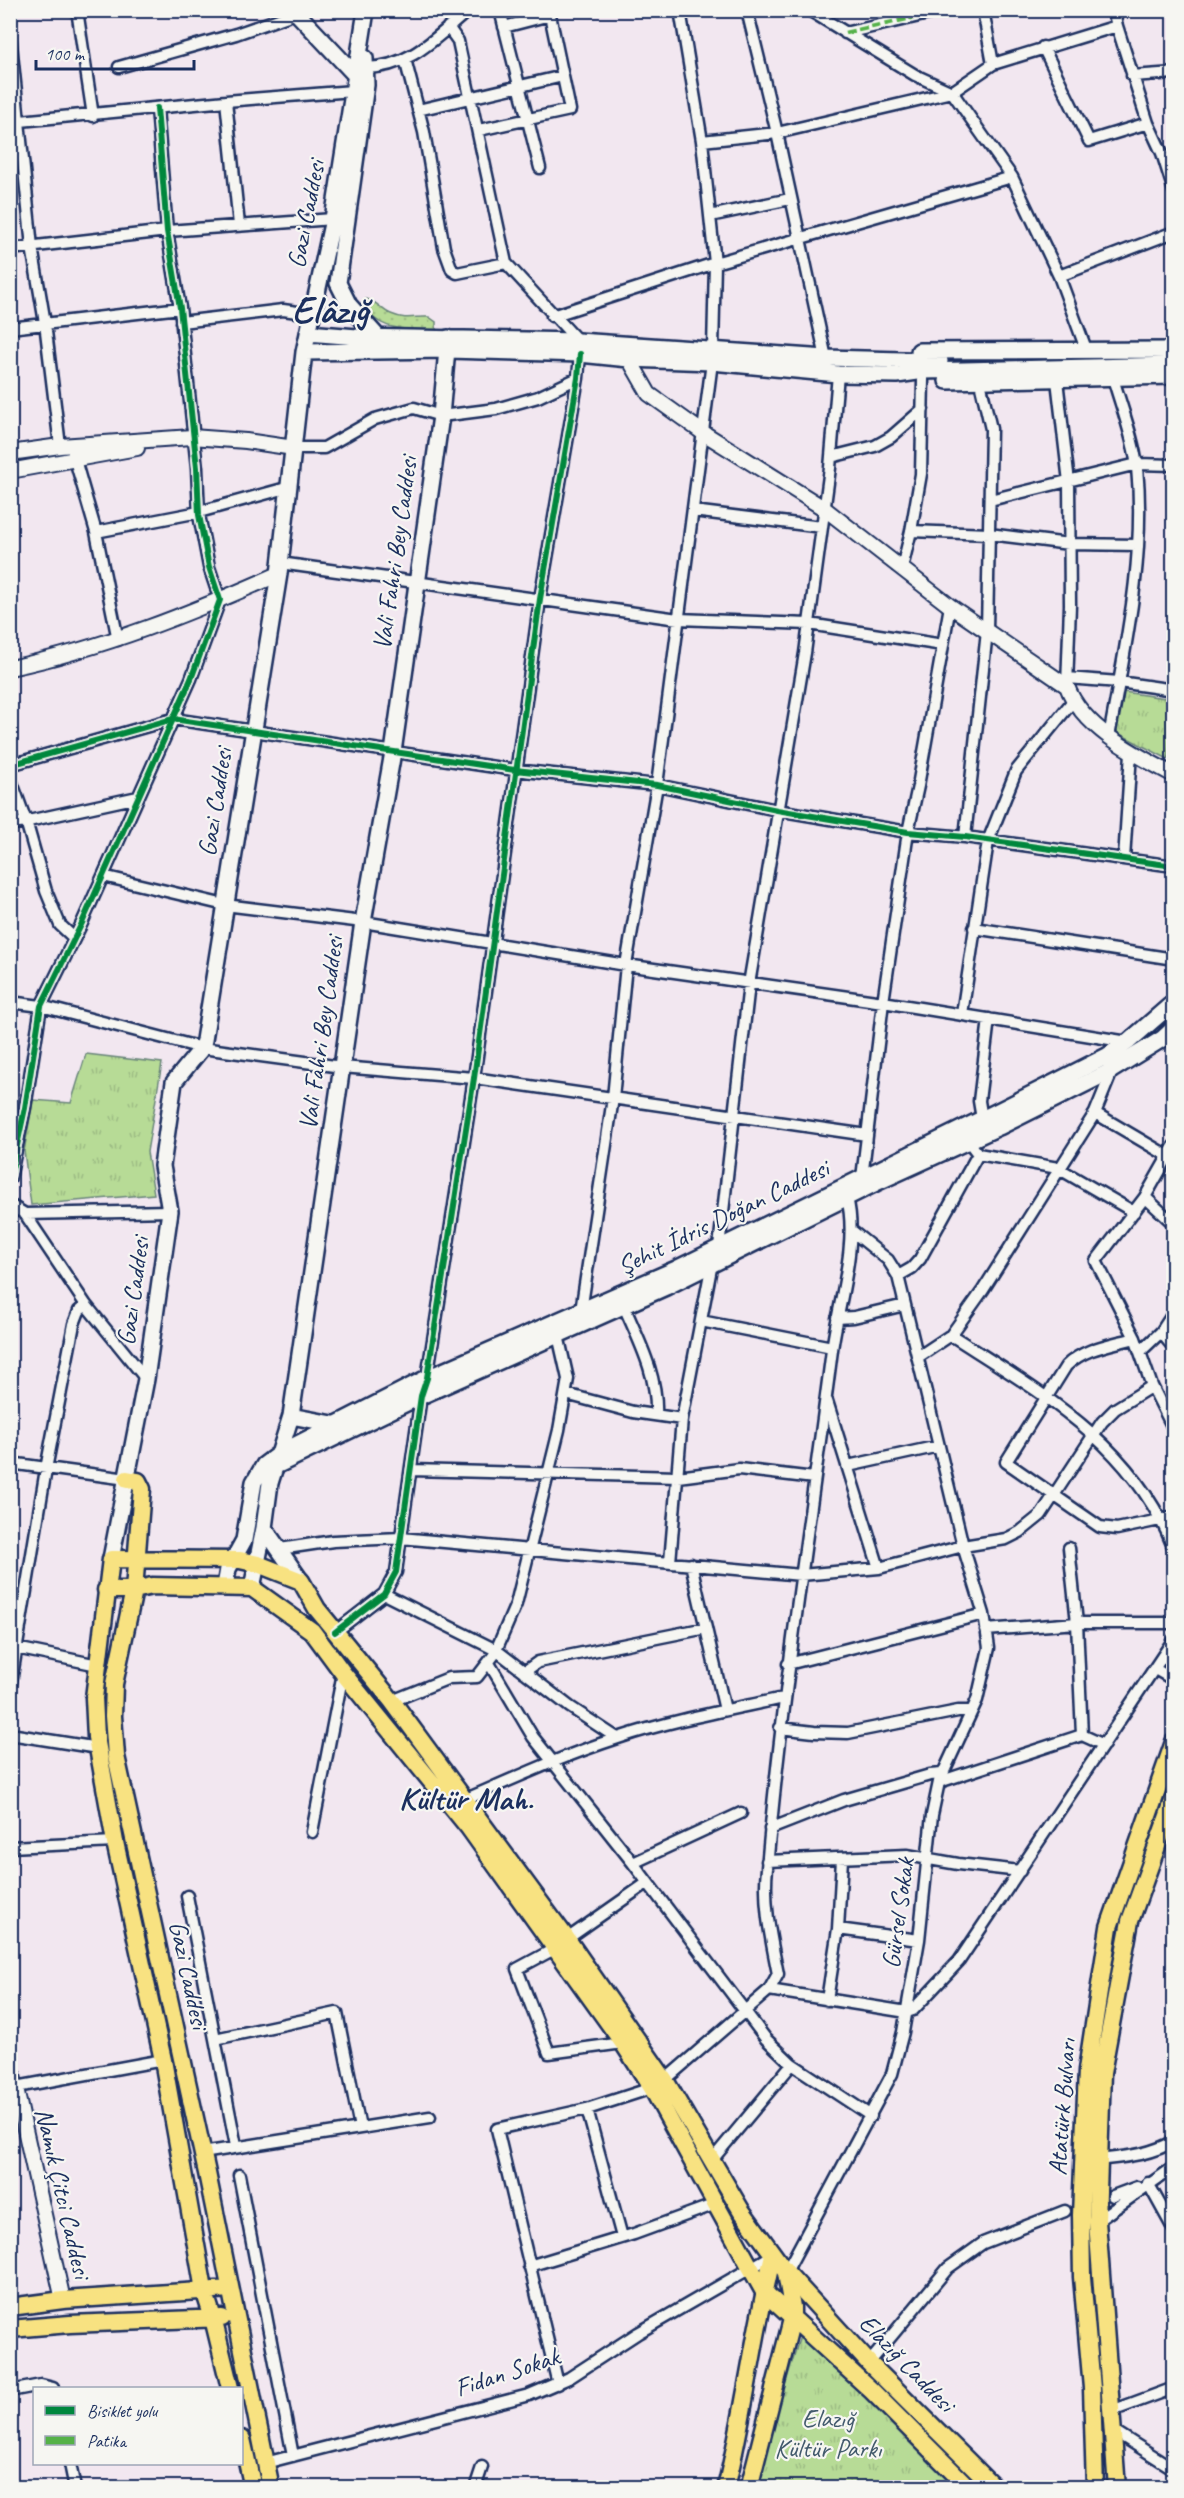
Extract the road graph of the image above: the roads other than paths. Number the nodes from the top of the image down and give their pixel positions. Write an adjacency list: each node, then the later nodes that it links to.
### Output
1 (77, 10): 33 (street)
2 (469, 10): 15 (street)
3 (500, 10): 16 (street)
4 (680, 10): 39 (street)
5 (747, 10): 38 (street)
6 (808, 10): 17 (street)
7 (946, 10): 13 (street)
8 (983, 10): 21 (street)
9 (1113, 10): 14 (street)
10 (295, 12): 22 (street); 26 (main road)
11 (549, 13): 16 (street); 24 (street)
12 (365, 14): 26 (main road)
13 (910, 14): 17 (street)
14 (1118, 26): 19 (street); 25 (street)
15 (448, 27): 20 (street); 29 (street)
16 (504, 27): 27 (street)
17 (845, 33): 28 (street)
18 (10, 34): 35 (street)
19 (1043, 47): 21 (street); 36 (street)
20 (405, 59): 26 (street); 32 (street)
21 (993, 64): 28 (street)
22 (119, 67)
23 (1173, 73): 25 (street)
24 (563, 76): 27 (street); 34 (street)
25 (1132, 76): 36 (street)
26 (360, 80): 30 (street); 46 (main road, Gazi Caddesi); 63 (main road)
27 (518, 86): 29 (street); 34 (street)
28 (952, 92): 38 (street); 42 (street)
29 (471, 96): 32 (street); 37 (street)
30 (226, 101): 31 (street); 47 (street)
31 (157, 108): 33 (street); 48 (street)
32 (418, 110): 53 (street)
33 (93, 116): 35 (street)
34 (526, 120): 37 (street); 41 (street)
35 (15, 122): 51 (street)
36 (1148, 123): 40 (street)
37 (479, 130): 53 (street)
38 (777, 133): 39 (street); 44 (street)
39 (702, 141): 45 (street)
40 (1168, 152): 43 (street)
41 (540, 168)
42 (1011, 177): 50 (street); 55 (street)
43 (1173, 191)
44 (790, 199): 45 (street); 50 (street)
45 (710, 216): 54 (street)
46 (333, 219): 47 (street); 57 (main road, Gazi Caddesi)
47 (239, 225): 48 (street)
48 (167, 231): 51 (street); 56 (street)
49 (1173, 232): 55 (street)
50 (799, 239): 54 (street); 72 (street)
51 (32, 247): 52 (street); 60 (street)
52 (10, 249)
53 (506, 263): 58 (street)
54 (714, 263): 58 (street); 70 (street)
55 (1059, 276): 66 (street)
56 (180, 308): 59 (street); 60 (street)
57 (312, 314): 59 (street); 62 (main road, Gazi Caddesi)
58 (552, 316): 65 (street)
59 (181, 321): 86 (street)
60 (45, 323): 61 (street); 87 (street)
61 (10, 328)
62 (309, 333): 63 (main road); 68 (main road, Gazi Caddesi)
63 (377, 336): 64 (main road)
64 (448, 344): 65 (main road); 68 (main road); 84 (main road, Vali Fahri Bey Caddesi)
65 (579, 348): 69 (main road); 78 (street)
66 (1086, 349): 67 (main road); 73 (main road)
67 (1173, 350)
68 (304, 352): 88 (main road, Gazi Caddesi)
69 (630, 354): 70 (main road); 85 (street)
70 (712, 356): 72 (main road); 75 (main road); 85 (street)
71 (1173, 357): 73 (main road)
72 (826, 358): 73 (main road)
73 (885, 358)
74 (1173, 365): 76 (main road)
75 (838, 374): 76 (main road); 90 (street)
76 (897, 375): 80 (main road)
77 (1173, 376): 79 (main road)
78 (578, 378): 84 (street); 110 (street)
79 (1113, 378): 81 (main road); 92 (street)
80 (923, 380): 82 (main road); 83 (street)
81 (1057, 380): 82 (main road); 95 (street)
82 (980, 382): 97 (street)
83 (923, 409): 90 (street); 102 (street)
84 (441, 416): 88 (street); 109 (main road, Vali Fahri Bey Caddesi)
85 (702, 432): 98 (street); 99 (street)
86 (192, 437): 87 (street); 88 (street); 91 (street); 100 (street)
87 (66, 446): 89 (street); 91 (street)
88 (294, 448): 96 (main road, Gazi Caddesi)
89 (10, 453)
90 (831, 457): 98 (street)
91 (75, 461): 94 (street); 103 (street)
92 (1137, 464): 93 (street); 95 (street); 106 (street)
93 (1173, 465)
94 (10, 471)
95 (1069, 482): 97 (street); 105 (street)
96 (290, 487): 100 (street); 108 (main road, Gazi Caddesi)
97 (990, 500): 104 (street)
98 (825, 509): 101 (street); 107 (street)
99 (693, 511): 101 (street); 113 (street)
100 (199, 512): 103 (street); 111 (street)
101 (822, 526): 114 (street)
102 (911, 531): 104 (street); 107 (street)
103 (96, 532): 116 (street)
104 (989, 534): 105 (street); 115 (street)
105 (1070, 544): 106 (street); 119 (street)
106 (1138, 544): 120 (street)
107 (902, 568): 112 (street)
108 (279, 569): 109 (street); 111 (street); 124 (main road, Gazi Caddesi)
109 (417, 583): 110 (street); 126 (main road, Vali Fahri Bey Caddesi)
110 (540, 599): 113 (street); 129 (street)
111 (220, 600): 116 (street); 123 (street)
112 (950, 606): 115 (street); 117 (street)
113 (678, 618): 114 (street); 132 (street)
114 (809, 624): 117 (street); 134 (street)
115 (987, 632): 119 (street); 138 (street)
116 (118, 639): 118 (street)
117 (943, 645): 137 (street)
118 (10, 668)
119 (1067, 682): 120 (street); 122 (street)
120 (1119, 682): 121 (street); 125 (street)
121 (1173, 690)
122 (1072, 702): 125 (street); 139 (street)
123 (173, 719): 124 (street); 128 (street); 133 (street)
124 (253, 731): 126 (street); 143 (main road, Gazi Caddesi)
125 (1109, 737): 127 (street)
126 (393, 752): 129 (street); 144 (main road, Vali Fahri Bey Caddesi)
127 (1131, 753): 130 (street); 140 (street)
128 (10, 765)
129 (515, 770): 132 (street); 147 (street)
130 (1173, 775)
131 (10, 777): 135 (street)
132 (657, 785): 134 (street); 149 (street)
133 (138, 797): 135 (street); 142 (street)
134 (777, 810): 137 (street); 150 (street)
135 (26, 821): 136 (street); 146 (street)
136 (10, 825)
137 (908, 832): 138 (street); 152 (street)
138 (965, 837): 139 (street)
139 (988, 840): 140 (street); 145 (street)
140 (1124, 859): 141 (street)
141 (1173, 866)
142 (103, 876): 143 (street); 146 (street)
143 (225, 905): 144 (street); 159 (main road, Gazi Caddesi)
144 (363, 922): 147 (street); 160 (main road, Vali Fahri Bey Caddesi)
145 (974, 928): 148 (street); 155 (street)
146 (74, 938): 154 (street)
147 (492, 943): 149 (street); 162 (street)
148 (1173, 959)
149 (626, 965): 150 (street); 163 (street)
150 (749, 984): 152 (street); 165 (street)
151 (10, 1002): 154 (street)
152 (883, 1002): 155 (street); 167 (street)
153 (1173, 1002): 158 (main road, Şehit İdris Doğan Caddesi)
154 (41, 1006): 159 (street); 172 (street)
155 (962, 1014): 156 (street)
156 (989, 1019): 158 (street); 166 (street)
157 (1173, 1028): 161 (main road, Şehit İdris Doğan Caddesi)
158 (1128, 1042): 166 (main road, Şehit İdris Doğan Caddesi)
159 (202, 1048): 160 (street); 177 (main road, Gazi Caddesi)
160 (342, 1067): 162 (street); 208 (main road, Vali Fahri Bey Caddesi)
161 (1113, 1070): 164 (street); 169 (main road, Şehit İdris Doğan Caddesi)
162 (474, 1078): 163 (street); 200 (street)
163 (613, 1098): 165 (street); 188 (street)
164 (1095, 1113): 170 (street); 171 (street)
165 (736, 1115): 167 (street); 182 (street)
166 (982, 1119): 173 (main road, Şehit İdris Doğan Caddesi)
167 (867, 1135): 173 (street)
168 (1173, 1146): 170 (street)
169 (973, 1148): 171 (street); 175 (main road, Şehit İdris Doğan Caddesi); 184 (street)
170 (1168, 1156): 174 (street)
171 (1058, 1168): 178 (street); 194 (street)
172 (10, 1178)
173 (862, 1178): 182 (main road, Şehit İdris Doğan Caddesi)
174 (1145, 1197): 178 (street); 180 (street)
175 (847, 1198): 181 (street); 183 (main road, Şehit İdris Doğan Caddesi)
176 (10, 1205): 179 (street)
177 (170, 1211): 179 (street); 201 (main road, Gazi Caddesi)
178 (1134, 1212): 195 (street)
179 (25, 1214): 185 (street)
180 (1173, 1224)
181 (852, 1231): 184 (street); 190 (street)
182 (719, 1247): 188 (main road, Şehit İdris Doğan Caddesi)
183 (712, 1263): 187 (main road, Şehit İdris Doğan Caddesi); 191 (street)
184 (898, 1276): 186 (street, Gürsel Sokak)
185 (86, 1305): 201 (street); 217 (street)
186 (905, 1305): 190 (street); 199 (street, Gürsel Sokak)
187 (624, 1306): 193 (main road, Şehit İdris Doğan Caddesi); 207 (street)
188 (581, 1311): 200 (main road, Şehit İdris Doğan Caddesi)
189 (1173, 1312): 192 (street)
190 (837, 1318): 196 (street)
191 (701, 1321): 196 (street); 209 (street)
192 (1161, 1332): 197 (street); 198 (street)
193 (558, 1335): 203 (street); 204 (main road, Şehit İdris Doğan Caddesi)
194 (951, 1335): 199 (street); 206 (street)
195 (1135, 1338): 198 (street); 206 (street)
196 (832, 1347): 205 (street)
197 (1173, 1348)
198 (1140, 1352): 202 (street)
199 (918, 1356): 213 (street, Gürsel Sokak)
200 (427, 1378): 204 (street); 210 (main road, Şehit İdris Doğan Caddesi)
201 (146, 1379): 222 (main road, Gazi Caddesi)
202 (1152, 1386): 211 (street); 212 (street)
203 (566, 1394): 207 (street); 219 (street)
204 (420, 1396): 214 (main road, Şehit İdris Doğan Caddesi); 218 (street)
205 (826, 1398): 216 (street); 221 (street)
206 (1046, 1399): 212 (street); 223 (street)
207 (656, 1415): 209 (street)
208 (291, 1416): 210 (main road); 214 (main road, Vali Fahri Bey Caddesi)
209 (682, 1419): 220 (street)
210 (333, 1424): 214 (main road, Şehit İdris Doğan Caddesi)
211 (1173, 1430)
212 (1093, 1433): 223 (street); 224 (street)
213 (939, 1446): 216 (street); 227 (street, Gürsel Sokak)
214 (277, 1460): 225 (main road, Vali Fahri Bey Caddesi); 234 (main road)
215 (10, 1463): 217 (street)
216 (848, 1466): 238 (street)
217 (46, 1469): 222 (street); 253 (street)
218 (411, 1470): 219 (street); 226 (street)
219 (549, 1474): 220 (street); 231 (street)
220 (678, 1477): 221 (street); 235 (street)
221 (814, 1478): 239 (street)
222 (127, 1479): 232 (main road, Gazi Caddesi); 233 (main road, Gazi Caddesi)
223 (1053, 1496): 224 (street); 227 (street)
224 (1168, 1519): 230 (street)
225 (264, 1528): 229 (main road); 236 (main road, Vali Fahri Bey Caddesi)
226 (401, 1538): 229 (street); 231 (street); 245 (street)
227 (963, 1546): 238 (street); 246 (street, Gürsel Sokak)
228 (1069, 1548): 247 (street)
229 (280, 1549): 240 (main road)
230 (1173, 1549)
231 (529, 1550): 235 (street); 254 (street)
232 (111, 1559): 233 (main road); 243 (main road, Gazi Caddesi)
233 (137, 1559): 234 (main road); 244 (main road, Gazi Caddesi)
234 (232, 1560): 236 (main road); 241 (main road)
235 (670, 1562): 237 (street)
236 (258, 1564): 240 (main road); 242 (main road, Vali Fahri Bey Caddesi)
237 (691, 1564): 239 (street); 249 (street)
238 (879, 1568): 239 (street)
239 (801, 1575): 256 (street)
240 (301, 1581): 251 (main road)
241 (225, 1586): 242 (main road); 244 (main road)
242 (252, 1588): 260 (main road)
243 (106, 1590): 244 (main road); 257 (main road, Gazi Caddesi)
244 (134, 1590): 310 (main road, Gazi Caddesi)
245 (384, 1594): 251 (street); 254 (street)
246 (984, 1614): 250 (street, Gürsel Sokak); 256 (street)
247 (1077, 1623): 248 (street); 250 (street); 269 (street)
248 (1173, 1623)
249 (706, 1628): 259 (street); 265 (street)
250 (986, 1629): 266 (street, Gürsel Sokak)
251 (335, 1632): 264 (main road)
252 (1173, 1639): 258 (street)
253 (14, 1648): 257 (street); 262 (street)
254 (496, 1650): 255 (street); 259 (street)
255 (489, 1663): 264 (street); 274 (street)
256 (788, 1664): 263 (street)
257 (99, 1665): 273 (main road, Gazi Caddesi)
258 (1155, 1669): 261 (street); 272 (street)
259 (524, 1672): 270 (street)
260 (343, 1673): 280 (street); 292 (main road)
261 (1173, 1680)
262 (10, 1688)
263 (783, 1698): 265 (street); 267 (street)
264 (392, 1701): 277 (main road)
265 (725, 1710): 270 (street)
266 (971, 1711): 267 (street); 275 (street, Gürsel Sokak)
267 (780, 1728): 279 (street)
268 (10, 1734): 273 (street)
269 (1082, 1735): 272 (street); 275 (street)
270 (617, 1738): 274 (street)
271 (1173, 1742): 356 (main road, Atatürk Bulvarı)
272 (1104, 1745): 287 (street)
273 (98, 1748): 281 (main road, Gazi Caddesi)
274 (553, 1761): 277 (street); 286 (street)
275 (940, 1778): 279 (street); 283 (street, Gürsel Sokak)
276 (1173, 1799): 312 (main road, Atatürk Bulvarı)
277 (464, 1800): 292 (main road)
278 (741, 1813): 286 (street)
279 (770, 1828): 285 (street)
280 (312, 1832)
281 (115, 1842): 282 (street); 299 (main road, Gazi Caddesi)
282 (10, 1847)
283 (929, 1858): 284 (street); 287 (street); 291 (street, Gürsel Sokak)
284 (842, 1859): 285 (street); 290 (street)
285 (767, 1862): 293 (street)
286 (633, 1863): 288 (street)
287 (1020, 1871): 296 (street)
288 (647, 1883): 292 (street); 295 (street)
289 (187, 1896): 297 (street)
290 (838, 1929): 291 (street); 294 (street)
291 (919, 1940): 296 (street, Gürsel Sokak)
292 (561, 1944): 298 (main road); 298 (street); 302 (main road)
293 (769, 1990): 294 (street); 295 (street)
294 (827, 2000): 296 (street)
295 (744, 2011): 301 (street); 302 (street)
296 (907, 2012): 305 (street, Gürsel Sokak)
297 (215, 2039): 307 (street); 309 (street)
298 (622, 2043): 302 (main road)
299 (163, 2060): 303 (street); 327 (main road, Gazi Caddesi)
300 (10, 2062): 303 (street, Namık Çitci Caddesi)
301 (792, 2064): 305 (street); 311 (street)
302 (659, 2084): 304 (street); 311 (main road, Elazığ Caddesi); 317 (main road)
303 (13, 2088): 329 (street, Namık Çitci Caddesi)
304 (587, 2109): 321 (street); 323 (street)
305 (871, 2116): 325 (street, Gürsel Sokak)
306 (430, 2117): 307 (street)
307 (360, 2128): 309 (street)
308 (1173, 2141): 312 (street)
309 (236, 2146): 310 (street)
310 (202, 2153): 326 (main road, Gazi Caddesi)
311 (712, 2160): 322 (main road, Elazığ Caddesi)
312 (1098, 2160): 319 (main road, Atatürk Bulvarı)
313 (1173, 2167): 315 (street)
314 (239, 2175): 343 (street)
315 (1148, 2183): 316 (street); 319 (street); 320 (street)
316 (1113, 2196)
317 (716, 2204): 321 (street); 324 (main road)
318 (1065, 2211): 335 (street)
319 (1097, 2221): 341 (main road, Atatürk Bulvarı)
320 (1173, 2230)
321 (622, 2237): 323 (street)
322 (773, 2255): 324 (street, Fidan Sokak); 325 (main road, Elazığ Caddesi); 328 (main road)
323 (529, 2266): 336 (street)
324 (753, 2268): 328 (main road); 336 (street, Fidan Sokak)
325 (786, 2272): 333 (main road); 335 (main road, Elazığ Caddesi)
326 (230, 2289): 327 (main road); 331 (main road, Gazi Caddesi)
327 (204, 2290): 329 (main road); 332 (main road, Gazi Caddesi)
328 (764, 2292): 333 (main road); 352 (main road)
329 (63, 2300): 330 (main road)
330 (10, 2307)
331 (235, 2317): 332 (main road); 344 (main road, Gazi Caddesi)
332 (213, 2318): 334 (main road); 338 (main road, Gazi Caddesi)
333 (792, 2319): 353 (main road); 354 (main road)
334 (10, 2330)
335 (869, 2363): 355 (main road, Elazığ Caddesi)
336 (558, 2384): 343 (street, Fidan Sokak)
337 (49, 2387): 340 (street)
338 (230, 2387)
339 (1173, 2388): 341 (street)
340 (10, 2391)
341 (1110, 2421): 347 (street); 357 (main road, Atatürk Bulvarı)
342 (243, 2443): 349 (main road)
343 (293, 2456): 344 (street, Fidan Sokak)
344 (265, 2463): 350 (main road, Gazi Caddesi)
345 (70, 2465): 348 (street)
346 (482, 2467): 351 (street)
347 (1173, 2469)
348 (75, 2487)
349 (253, 2487)
350 (271, 2487)
351 (475, 2487)
352 (726, 2487)
353 (749, 2487)
354 (969, 2487)
355 (995, 2487)
356 (1095, 2487)
357 (1117, 2487)

